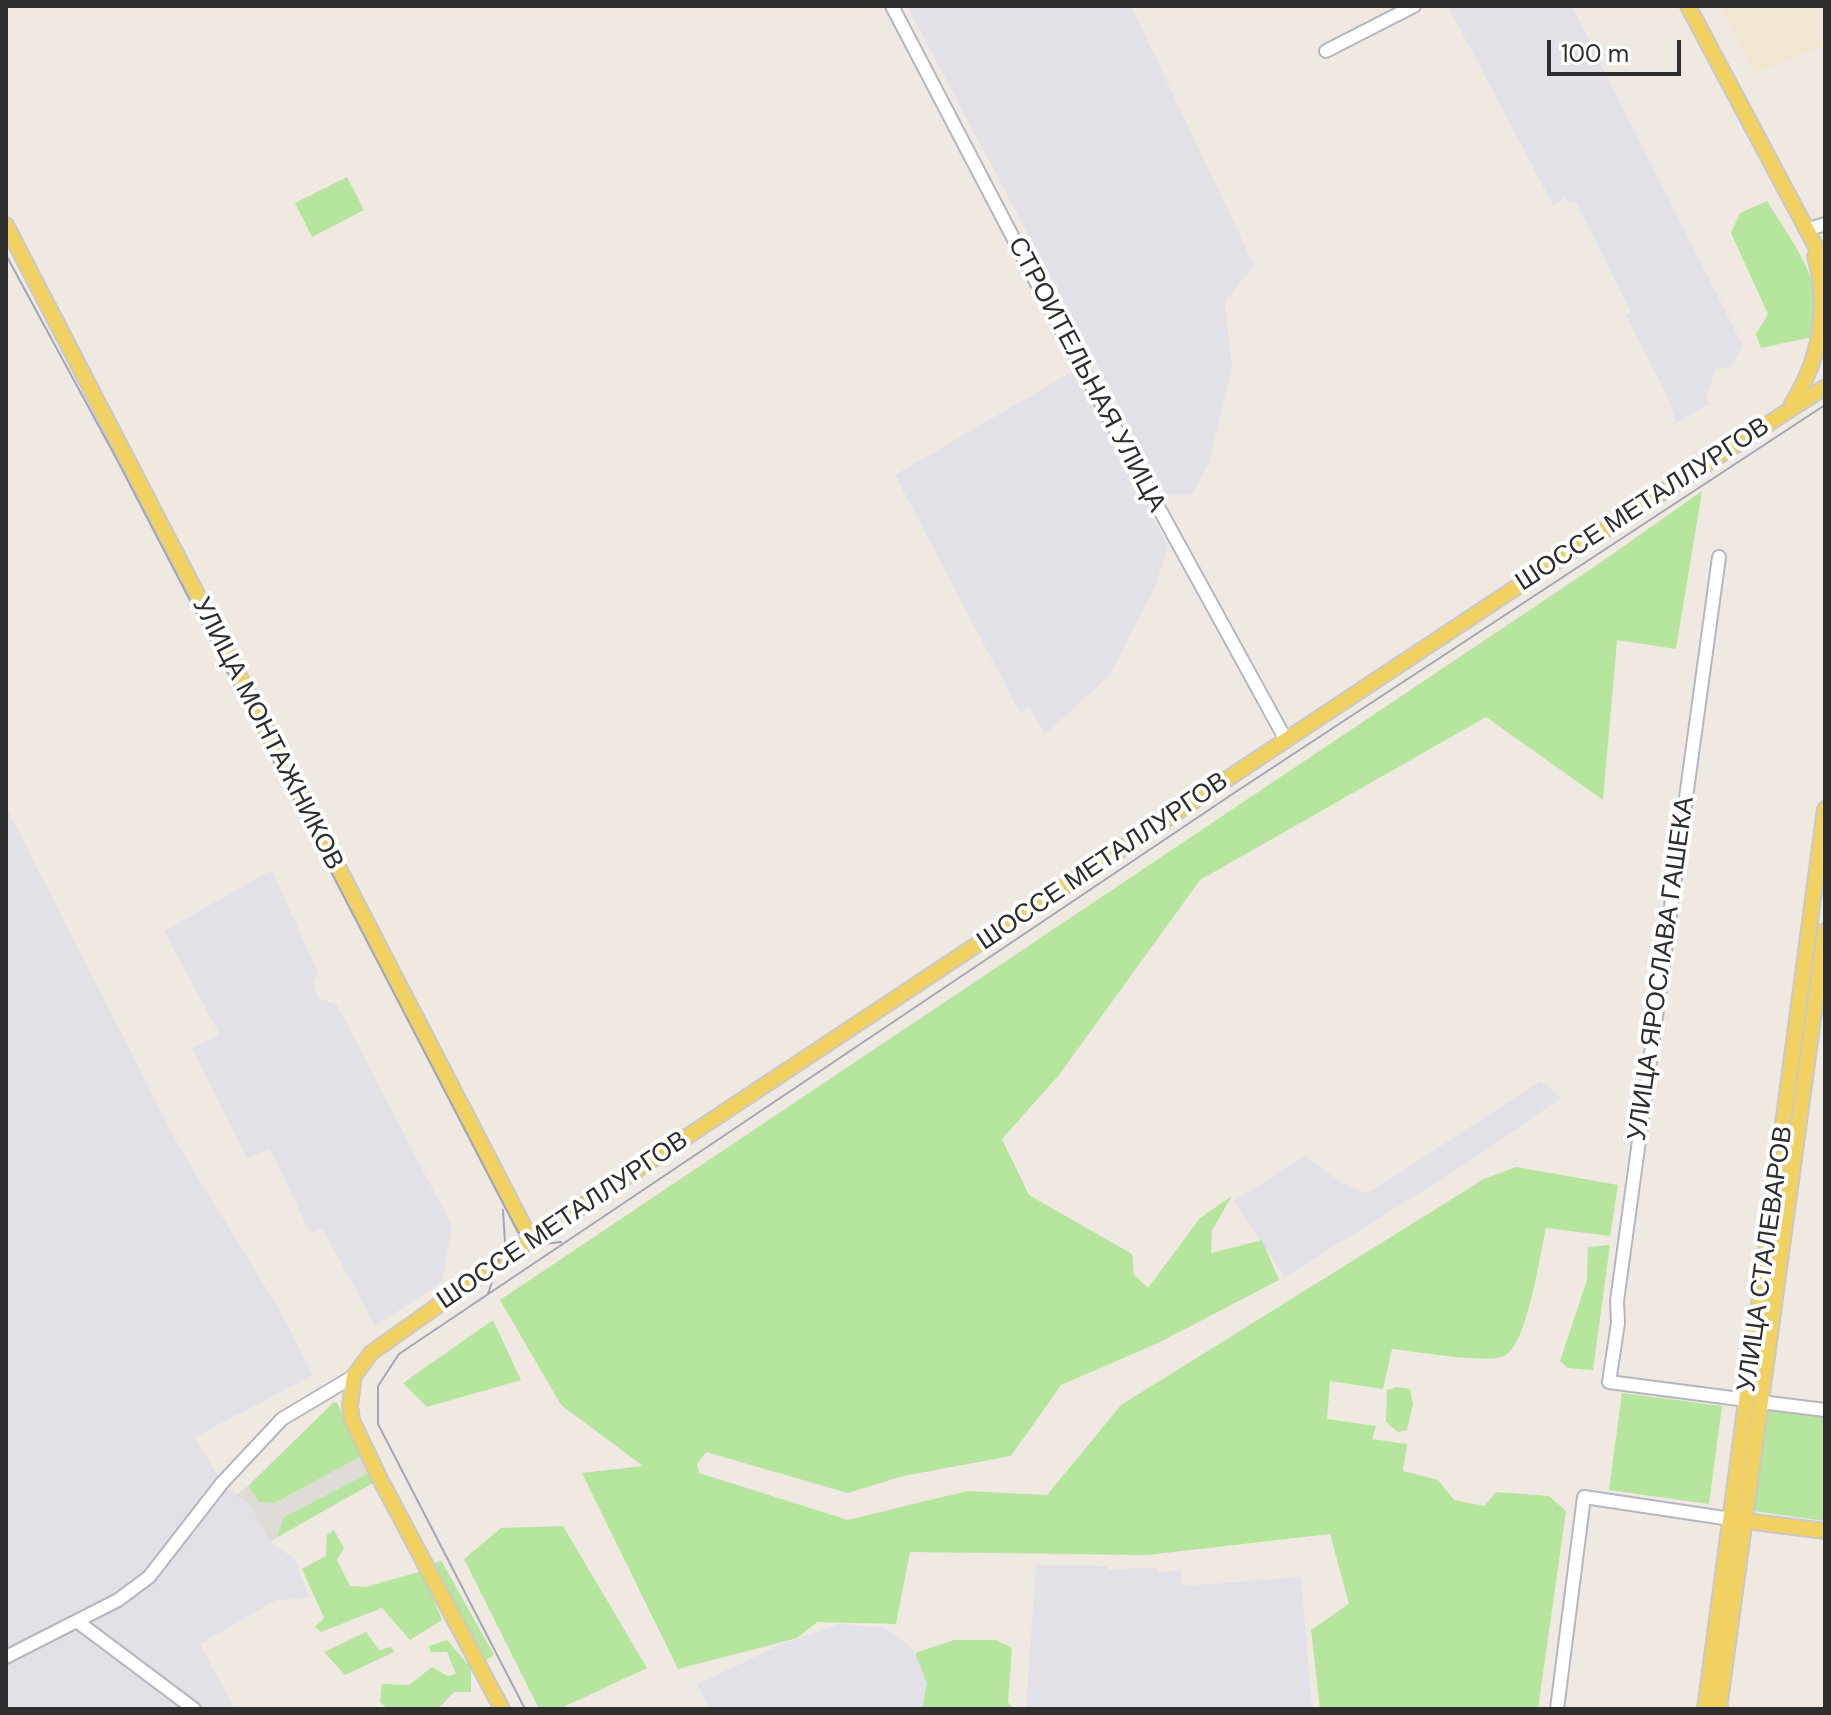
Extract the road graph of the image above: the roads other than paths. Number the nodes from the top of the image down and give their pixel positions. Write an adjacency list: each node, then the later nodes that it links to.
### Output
1 (892, 6): 12 (street, СТРОИТЕЛЬНАЯ УЛИЦА)
2 (1414, 6): 4 (street)
3 (1688, 6): 7 (main road)
4 (1326, 51)
5 (1825, 224): 7 (street)
6 (6, 225): 16 (main road, УЛИЦА МОНТАЖНИКОВ)
7 (1808, 235): 8 (main road); 10 (main road)
8 (1825, 264)
9 (1825, 387): 10 (main road, ШОССЕ МЕТАЛЛУРГОВ)
10 (1789, 409): 12 (main road, ШОССЕ МЕТАЛЛУРГОВ)
11 (1719, 557): 18 (street, УЛИЦА ЯРОСЛАВА ГАШЕКА)
12 (1286, 740): 16 (main road, ШОССЕ МЕТАЛЛУРГОВ)
13 (1825, 809): 15 (main road, УЛИЦА СТАЛЕВАРОВ)
14 (1824, 938): 15 (main road); 18 (main road, УЛИЦА СТАЛЕВАРОВ)
15 (1808, 940): 18 (main road, УЛИЦА СТАЛЕВАРОВ)
16 (531, 1240): 17 (main road, ШОССЕ МЕТАЛЛУРГОВ)
17 (354, 1376): 22 (street); 25 (main road)
18 (1754, 1401): 19 (street); 20 (main road, УЛИЦА СТАЛЕВАРОВ)
19 (1825, 1410)
20 (1738, 1520): 21 (main road); 26 (street); 27 (main road, УЛИЦА СТАЛЕВАРОВ); 28 (main road, УЛИЦА СТАЛЕВАРОВ)
21 (1825, 1531)
22 (78, 1622): 23 (street); 24 (street)
23 (6, 1657)
24 (194, 1709)
25 (502, 1709)
26 (1557, 1709)
27 (1705, 1709)
28 (1719, 1709)

